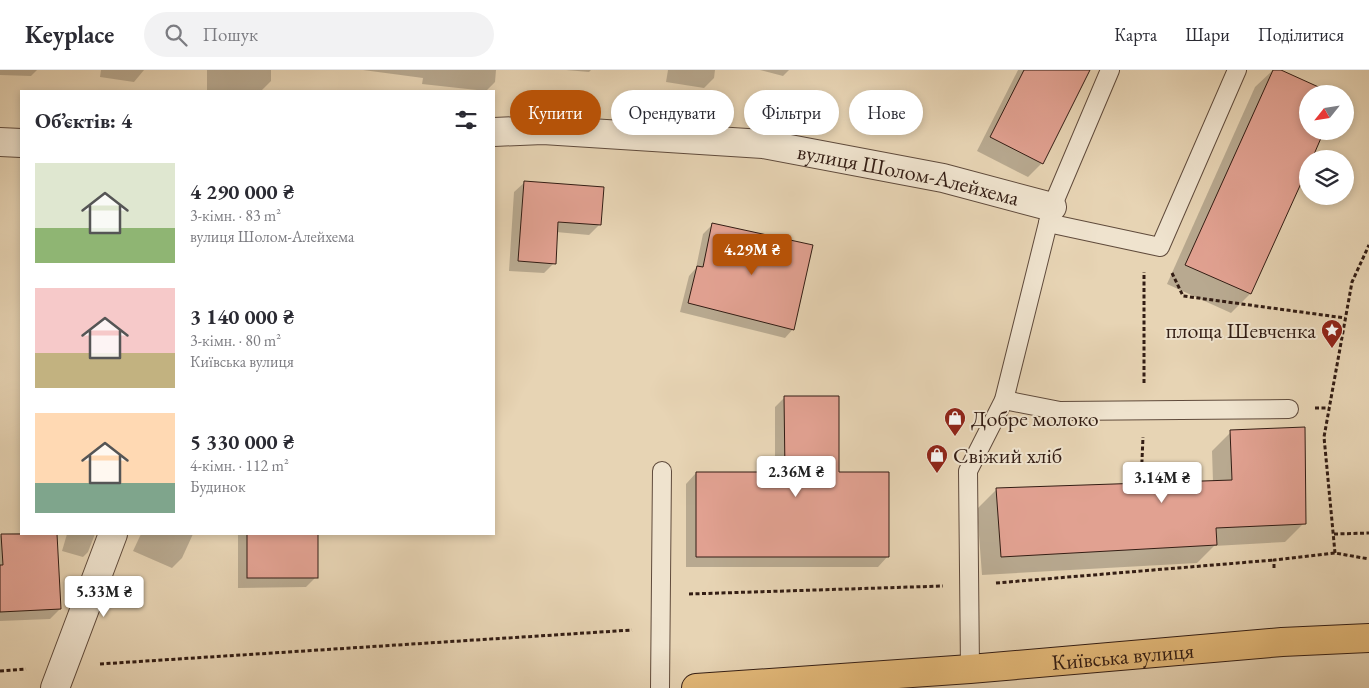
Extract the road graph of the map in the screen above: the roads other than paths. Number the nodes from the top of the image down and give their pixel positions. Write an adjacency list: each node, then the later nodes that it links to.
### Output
1 (1110, 70): 6 (lane)
2 (1237, 70): 6 (lane)
3 (495, 132): 6 (street, вулиця Шолом-Алейхема)
4 (0, 142): 5 (street)
5 (20, 142)
6 (1050, 215): 7 (lane)
7 (1004, 400): 8 (lane); 12 (lane)
8 (1289, 409)
9 (662, 471): 15 (lane)
10 (112, 535): 14 (street)
11 (1369, 638): 12 (main road, Київська вулиця)
12 (970, 670): 13 (main road, Київська вулиця)
13 (822, 683): 16 (main road, Київська вулиця)
14 (55, 688)
15 (660, 688)
16 (696, 688)

